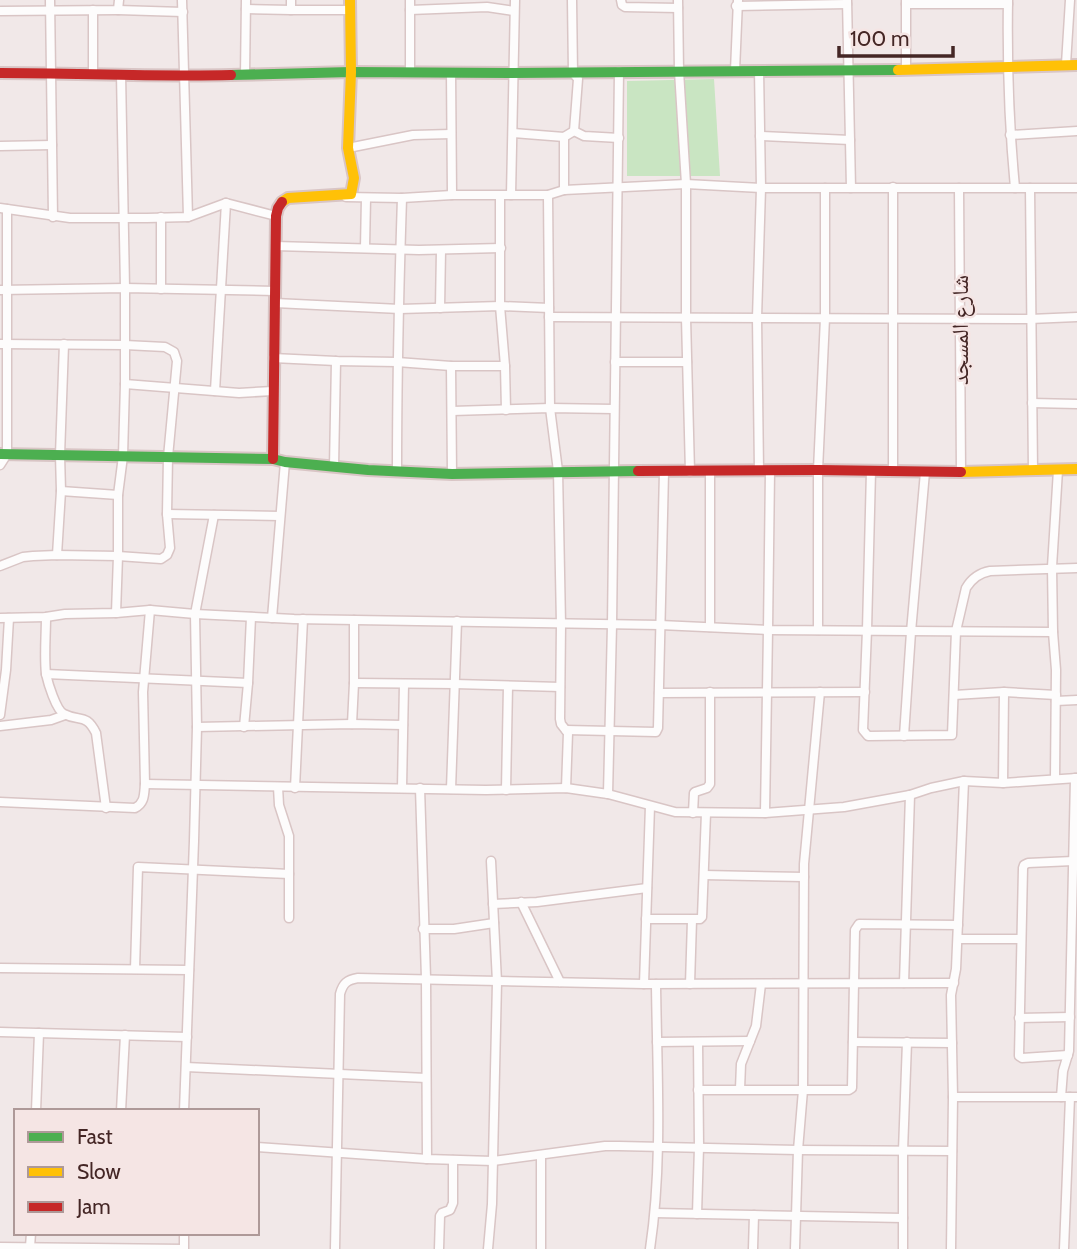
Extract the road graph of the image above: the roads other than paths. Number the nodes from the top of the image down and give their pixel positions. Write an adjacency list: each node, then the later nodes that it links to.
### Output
1 (50, 0): 24 (street)
2 (118, 0): 20 (street)
3 (182, 0): 26 (street)
4 (291, 0): 21 (street)
5 (410, 0): 22 (street)
6 (514, 0): 25 (street)
7 (572, 0): 40 (street)
8 (621, 0): 15 (street)
9 (1070, 0): 27 (street)
10 (847, 2): 14 (street); 33 (street)
11 (906, 2): 12 (street); 34 (street)
12 (948, 2): 13 (street)
13 (1008, 2): 28 (street)
14 (737, 3): 32 (street)
15 (678, 4): 31 (street)
16 (246, 5): 21 (street); 44 (street)
17 (350, 5): 21 (street); 35 (street)
18 (454, 5): 22 (street); 25 (street)
19 (93, 10): 20 (street); 24 (street); 38 (street)
20 (118, 10): 26 (street)
21 (291, 10)
22 (410, 10): 36 (street)
23 (0, 11): 24 (street)
24 (51, 11): 42 (street)
25 (514, 11): 39 (street)
26 (183, 12): 45 (street)
27 (1072, 64): 28 (street)
28 (1007, 66): 34 (street); 50 (street)
29 (759, 70): 32 (street); 33 (street); 52 (street)
30 (619, 71): 31 (street); 40 (street); 53 (street)
31 (679, 71): 32 (street); 58 (street)
32 (735, 71)
33 (849, 71): 34 (street); 54 (street)
34 (906, 71)
35 (351, 72): 36 (street); 44 (street); 57 (street)
36 (410, 72): 37 (street)
37 (452, 72): 39 (street); 49 (street)
38 (93, 73): 42 (street); 43 (street)
39 (512, 73): 40 (street); 48 (street)
40 (573, 73): 46 (street)
41 (0, 74): 42 (street)
42 (51, 74): 55 (street)
43 (121, 74): 45 (street); 82 (street)
44 (246, 75): 45 (street)
45 (184, 76): 81 (street)
46 (574, 131): 51 (street); 53 (street)
47 (1077, 131): 50 (street)
48 (513, 133): 51 (street); 71 (street)
49 (451, 134): 57 (street); 69 (street)
50 (1010, 135): 65 (street)
51 (564, 136): 68 (street)
52 (760, 136): 54 (street); 61 (street)
53 (619, 138): 59 (street)
54 (850, 140): 63 (street)
55 (52, 145): 56 (street); 79 (street)
56 (0, 146)
57 (348, 148): 73 (street)
58 (686, 184): 59 (street); 61 (street); 99 (street)
59 (619, 187): 68 (street); 98 (street)
60 (893, 187): 63 (street); 64 (street); 102 (street)
61 (761, 188): 62 (street); 100 (street)
62 (825, 188): 63 (street); 101 (street)
63 (851, 188)
64 (959, 188): 65 (street); 103 (street, شارع المسجد)
65 (1015, 188): 66 (street)
66 (1030, 188): 67 (street); 104 (street)
67 (1077, 188)
68 (564, 191): 72 (street)
69 (452, 195): 70 (street); 75 (street)
70 (500, 195): 71 (street); 85 (street)
71 (511, 195): 72 (street)
72 (548, 195): 96 (street)
73 (336, 196): 74 (street); 78 (street)
74 (366, 198): 75 (street); 84 (street)
75 (402, 198): 86 (street)
76 (226, 203): 78 (street); 81 (street); 91 (street)
77 (3, 208): 79 (street); 89 (street)
78 (275, 216): 83 (street)
79 (53, 217): 82 (street)
80 (161, 217): 81 (street); 82 (street); 90 (street)
81 (188, 217)
82 (123, 218): 88 (street)
83 (275, 246): 84 (street); 92 (street)
84 (365, 248): 86 (street)
85 (501, 248): 87 (street); 93 (street)
86 (401, 249): 87 (street); 95 (street)
87 (441, 250): 94 (street)
88 (125, 288): 89 (street); 90 (street); 107 (street)
89 (3, 289): 105 (street)
90 (161, 289): 91 (street)
91 (222, 291): 92 (street); 118 (street)
92 (275, 297): 95 (street); 108 (street)
93 (500, 306): 94 (street); 96 (street); 114 (street)
94 (440, 308): 95 (street)
95 (400, 309): 110 (street)
96 (549, 313): 98 (street); 122 (street)
97 (1077, 317): 104 (street)
98 (615, 318): 99 (street); 111 (street)
99 (686, 318): 100 (street); 112 (street)
100 (757, 318): 101 (street); 139 (street)
101 (825, 318): 102 (street); 135 (street)
102 (893, 318): 103 (street); 141 (street)
103 (961, 318): 104 (street); 148 (street, شارع المسجد)
104 (1030, 319): 120 (street)
105 (4, 344): 106 (street); 115 (street)
106 (64, 344): 107 (street); 127 (street)
107 (125, 345): 116 (street); 117 (street)
108 (274, 358): 109 (street); 119 (street)
109 (336, 362): 110 (street); 133 (street)
110 (397, 362): 113 (street); 143 (street)
111 (615, 362): 112 (street); 123 (street)
112 (687, 362): 146 (street)
113 (451, 366): 114 (street); 125 (street)
114 (505, 366): 124 (street)
115 (4, 379): 126 (street)
116 (125, 384): 117 (street); 128 (street)
117 (175, 387): 118 (street); 129 (street)
118 (215, 391): 119 (street)
119 (274, 391): 130 (street)
120 (1032, 403): 121 (street); 142 (street)
121 (1077, 404)
122 (550, 408): 123 (street); 124 (street); 137 (street)
123 (614, 409): 144 (street)
124 (506, 410): 125 (street)
125 (452, 411): 149 (street)
126 (4, 454): 127 (street); 132 (street)
127 (60, 455): 128 (street); 150 (street)
128 (123, 456): 129 (street); 151 (street)
129 (168, 457): 130 (street); 152 (street)
130 (273, 459): 131 (street)
131 (285, 462): 133 (street); 154 (street)
132 (0, 465)
133 (334, 467): 143 (street)
134 (1077, 469): 136 (street)
135 (818, 470): 139 (street); 140 (street); 175 (street)
136 (1058, 470): 142 (street); 158 (street)
137 (558, 471): 144 (street); 149 (street); 170 (street)
138 (710, 471): 139 (street); 146 (street); 173 (street)
139 (764, 471): 174 (street)
140 (871, 471): 141 (street); 176 (street)
141 (893, 471): 147 (street)
142 (1032, 471): 148 (street)
143 (397, 472): 149 (street)
144 (615, 472): 145 (street); 171 (street)
145 (664, 472): 146 (street); 172 (street)
146 (690, 472)
147 (925, 472): 148 (street); 178 (street)
148 (961, 472)
149 (452, 474)
150 (61, 491): 151 (street); 155 (street)
151 (118, 495): 156 (street)
152 (167, 514): 153 (street); 156 (street)
153 (214, 515): 154 (street); 162 (street)
154 (280, 516): 166 (street)
155 (57, 555): 156 (street); 157 (street)
156 (118, 556): 161 (street)
157 (0, 566)
158 (1052, 568): 159 (street); 177 (street); 179 (street)
159 (1077, 568)
160 (150, 610): 161 (street); 162 (street); 182 (street)
161 (116, 613): 163 (street)
162 (195, 614): 164 (street); 183 (street)
163 (46, 617): 165 (street); 181 (street)
164 (251, 617): 166 (street); 184 (street)
165 (4, 618): 180 (street)
166 (272, 618): 167 (street)
167 (303, 619): 168 (street); 204 (street)
168 (354, 620): 169 (street); 185 (street)
169 (457, 621): 170 (street); 187 (street)
170 (561, 624): 171 (street); 189 (street)
171 (612, 625): 172 (street); 208 (street)
172 (660, 625): 173 (street); 195 (street)
173 (710, 627): 174 (street)
174 (768, 630): 175 (street); 191 (street)
175 (818, 630): 176 (street)
176 (867, 630): 178 (street); 193 (street)
177 (956, 631): 178 (street); 179 (street); 196 (street)
178 (911, 632): 209 (street)
179 (1053, 632): 197 (street)
180 (3, 655): 199 (street)
181 (46, 674): 182 (street); 200 (street)
182 (144, 679): 183 (street); 214 (street)
183 (195, 681): 184 (street); 205 (street)
184 (248, 683): 206 (street)
185 (354, 683): 186 (street); 201 (street)
186 (404, 684): 187 (street); 202 (street)
187 (455, 684): 188 (street); 221 (street)
188 (508, 686): 189 (street); 222 (street)
189 (560, 687): 207 (street)
190 (710, 692): 191 (street); 195 (street); 229 (street)
191 (767, 692): 192 (street); 231 (street)
192 (820, 692): 193 (street); 228 (street)
193 (865, 692): 209 (street)
194 (1004, 692): 196 (street); 197 (street); 213 (street)
195 (659, 693): 208 (street)
196 (954, 695): 209 (street)
197 (1056, 698): 198 (street); 211 (street)
198 (1077, 701)
199 (0, 715)
200 (65, 715): 203 (street); 227 (street)
201 (352, 724): 202 (street); 204 (street)
202 (403, 725): 218 (street)
203 (0, 726)
204 (298, 726): 206 (street); 217 (street)
205 (197, 727): 206 (street); 215 (street)
206 (244, 727)
207 (566, 730): 208 (street); 220 (street)
208 (609, 731): 223 (street)
209 (904, 736)
210 (1076, 778): 211 (street); 233 (street)
211 (1055, 779): 213 (street)
212 (964, 781): 213 (street); 224 (street); 246 (street)
213 (1003, 783)
214 (145, 784): 215 (street); 227 (street)
215 (195, 785): 216 (street); 234 (street)
216 (278, 787): 217 (street); 235 (street)
217 (295, 788): 218 (street)
218 (402, 788): 219 (street)
219 (420, 788): 221 (street); 247 (street)
220 (566, 788): 222 (street); 223 (street)
221 (451, 789): 222 (street)
222 (506, 790)
223 (608, 794): 226 (street)
224 (910, 795): 228 (street); 245 (street)
225 (0, 803): 227 (street)
226 (650, 806): 229 (street); 238 (street)
227 (106, 808)
228 (810, 810): 231 (street); 237 (street)
229 (692, 813): 230 (street)
230 (706, 813): 231 (street); 236 (street)
231 (765, 813)
232 (491, 861): 240 (street)
233 (1073, 861): 248 (street); 250 (street)
234 (193, 871): 235 (street); 252 (street); 253 (street)
235 (289, 874): 241 (street)
236 (704, 875): 237 (street); 243 (street)
237 (804, 877): 264 (street)
238 (647, 888): 239 (street); 242 (street)
239 (521, 902): 240 (street); 256 (street)
240 (493, 904): 244 (street)
241 (289, 918)
242 (646, 919): 243 (street); 260 (street)
243 (692, 920): 262 (street)
244 (494, 923): 247 (street); 255 (street)
245 (906, 925): 246 (street); 257 (street); 258 (street)
246 (958, 925): 249 (street)
247 (423, 929): 254 (street)
248 (1074, 938): 265 (street)
249 (958, 939): 250 (street); 259 (street)
250 (1021, 939): 266 (street)
251 (0, 968): 252 (street)
252 (135, 969): 253 (street)
253 (190, 970): 270 (street)
254 (426, 978): 255 (street); 279 (street); 280 (street)
255 (496, 982): 256 (street); 299 (street)
256 (559, 982): 260 (street)
257 (854, 983): 258 (street); 264 (street); 274 (street)
258 (904, 983): 259 (street)
259 (954, 983): 276 (street)
260 (644, 984): 261 (street)
261 (656, 984): 262 (street); 272 (street)
262 (690, 984): 263 (street)
263 (761, 984): 264 (street); 271 (street)
264 (804, 984): 283 (street)
265 (1070, 1017): 266 (street); 277 (street)
266 (1019, 1018): 277 (street)
267 (0, 1032): 268 (street)
268 (38, 1033): 269 (street); 286 (street)
269 (125, 1035): 270 (street); 287 (street)
270 (187, 1037): 278 (street)
271 (750, 1041): 273 (street); 281 (street)
272 (657, 1042): 273 (street); 289 (street)
273 (698, 1042): 282 (street)
274 (853, 1042): 275 (street); 283 (street)
275 (907, 1042): 276 (street); 294 (street)
276 (952, 1043): 284 (street)
277 (1069, 1055): 285 (street)
278 (186, 1067): 279 (street); 288 (street)
279 (338, 1074): 280 (street); 293 (street)
280 (426, 1078): 297 (street)
281 (740, 1089): 282 (street); 283 (street)
282 (698, 1090): 291 (street)
283 (803, 1090): 292 (street)
284 (953, 1097): 285 (street); 295 (street)
285 (1069, 1097): 318 (street)
286 (36, 1109)
287 (121, 1109)
288 (184, 1109)
289 (657, 1146): 291 (street); 296 (street); 300 (street)
290 (259, 1147): 293 (street)
291 (699, 1147): 292 (street); 301 (street)
292 (798, 1150): 294 (street); 303 (street)
293 (336, 1151): 297 (street); 309 (street)
294 (903, 1151): 295 (street); 304 (street)
295 (952, 1151): 317 (street)
296 (541, 1156): 299 (street); 312 (street)
297 (427, 1159): 298 (street)
298 (453, 1160): 299 (street); 310 (street)
299 (493, 1161): 311 (street)
300 (655, 1213): 301 (street); 313 (street)
301 (697, 1214): 302 (street)
302 (754, 1215): 303 (street); 314 (street)
303 (796, 1215): 304 (street); 315 (street)
304 (903, 1218): 316 (street)
305 (31, 1235): 308 (street)
306 (184, 1235): 308 (street)
307 (0, 1247): 308 (street)
308 (30, 1247)
309 (335, 1249)
310 (439, 1249)
311 (488, 1249)
312 (541, 1249)
313 (650, 1249)
314 (753, 1249)
315 (795, 1249)
316 (903, 1249)
317 (951, 1249)
318 (1065, 1249)

